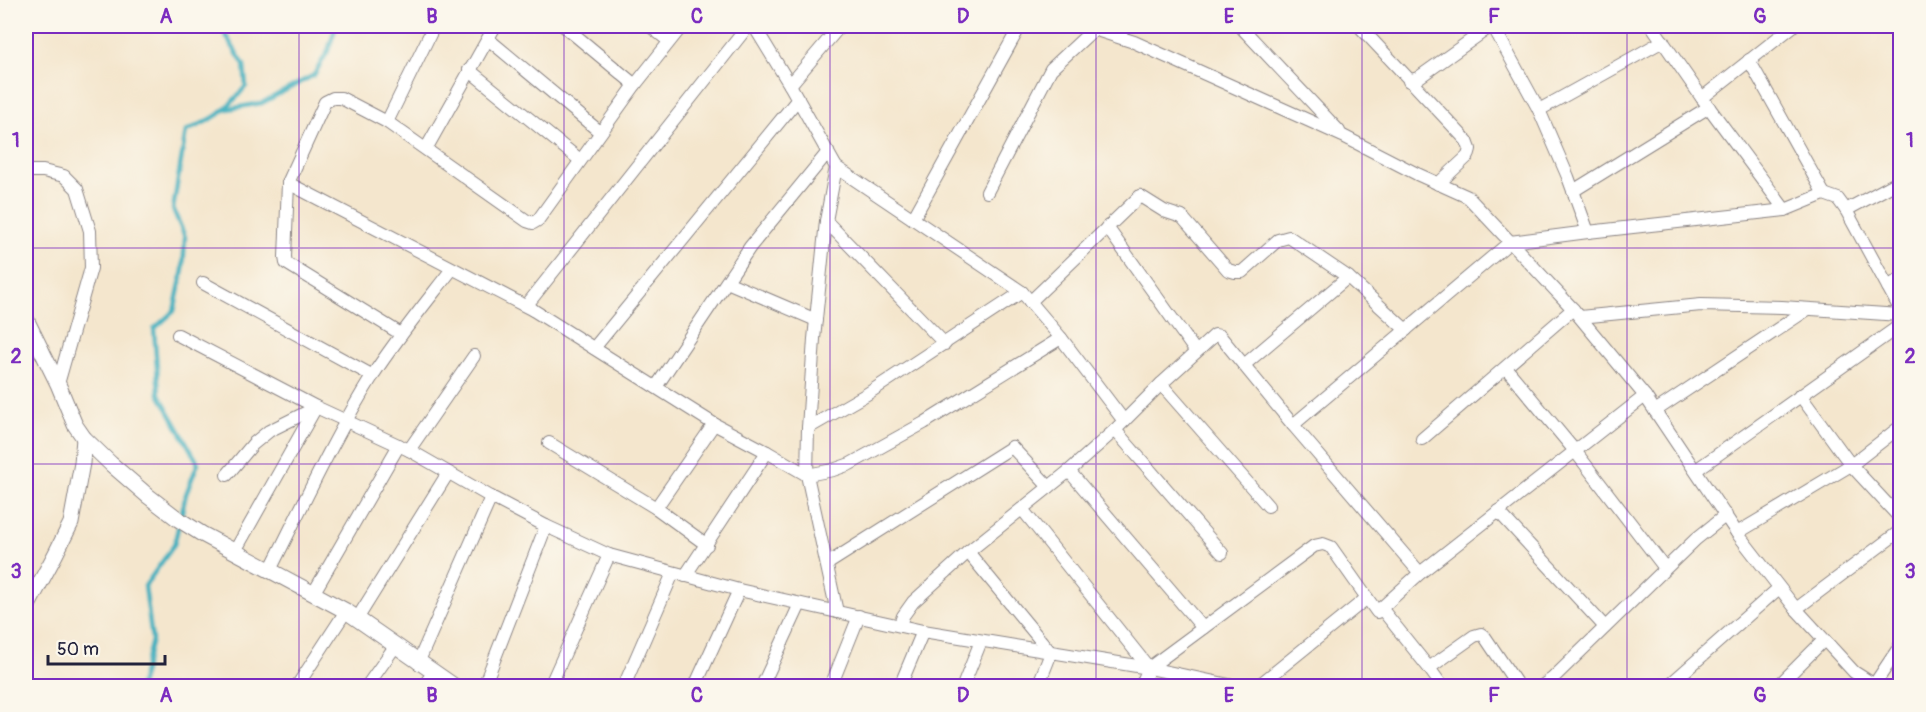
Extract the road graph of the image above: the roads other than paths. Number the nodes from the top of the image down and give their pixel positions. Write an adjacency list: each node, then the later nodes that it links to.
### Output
1 (434, 26): 29 (street)
2 (495, 26): 18 (street)
3 (564, 26): 24 (street)
4 (650, 26): 19 (street)
5 (682, 26): 19 (street)
6 (748, 26): 59 (street)
7 (754, 26): 25 (street)
8 (840, 26): 25 (street)
9 (1020, 26): 45 (street)
10 (1240, 26): 31 (street)
11 (1359, 26): 23 (street)
12 (1492, 26): 23 (street); 28 (street)
13 (1652, 26): 20 (street)
14 (1792, 26): 21 (street)
15 (1892, 26): 17 (street)
16 (1089, 27): 31 (street); 41 (street)
17 (1900, 31)
18 (488, 39): 22 (street); 30 (street)
19 (669, 41): 24 (street)
20 (1663, 41): 27 (street); 28 (street)
21 (1749, 60): 27 (street); 42 (street)
22 (470, 70): 32 (street); 34 (street)
23 (1409, 81): 39 (street)
24 (635, 85): 30 (street)
25 (790, 85): 26 (street)
26 (798, 99): 33 (street); 70 (street)
27 (1705, 103): 40 (street); 43 (street)
28 (1539, 110): 40 (street)
29 (387, 122): 32 (street); 38 (street)
30 (600, 132): 34 (street)
31 (1343, 136): 39 (street)
32 (426, 149): 34 (street)
33 (828, 152): 35 (street); 53 (street)
34 (580, 160)
35 (836, 166): 45 (street); 46 (street)
36 (26, 171): 76 (street)
37 (1900, 181): 44 (street)
38 (288, 183): 50 (street); 66 (street)
39 (1438, 184): 49 (street)
40 (1573, 191): 48 (street)
41 (987, 192)
42 (1824, 194): 43 (street); 44 (street)
43 (1785, 210): 48 (street)
44 (1846, 210): 55 (street)
45 (913, 219): 56 (street)
46 (826, 221): 63 (street); 69 (street)
47 (1107, 227): 51 (street); 56 (street); 71 (street)
48 (1588, 232): 49 (street)
49 (1510, 242): 60 (street); 65 (street)
50 (452, 269): 59 (street); 66 (street)
51 (1348, 277): 65 (street); 73 (street)
52 (1900, 279): 55 (street)
53 (728, 282): 63 (street); 78 (street)
54 (203, 283): 75 (street)
55 (1888, 287): 58 (street)
56 (1026, 297): 68 (street); 69 (street)
57 (1808, 309): 60 (street); 61 (street); 82 (street)
58 (1900, 309)
59 (533, 310): 70 (street)
60 (1577, 313): 74 (street); 79 (street)
61 (1900, 315)
62 (26, 319): 76 (street)
63 (816, 320): 88 (street)
64 (1900, 323): 80 (street)
65 (1406, 330): 85 (street)
66 (401, 334): 75 (street)
67 (178, 335): 81 (street)
68 (1061, 338): 86 (street); 100 (street)
69 (945, 344): 88 (street)
70 (594, 348): 78 (street)
71 (1196, 352): 73 (street); 77 (street)
72 (474, 356): 92 (street)
73 (1245, 365): 85 (street)
74 (1506, 368): 90 (street); 94 (street)
75 (373, 376): 83 (street)
76 (58, 384): 89 (street)
77 (1161, 384): 86 (street); 103 (street)
78 (656, 387): 84 (street)
79 (1645, 396): 82 (street); 94 (street)
80 (1800, 396): 95 (street); 96 (street)
81 (316, 407): 83 (street); 99 (street); 113 (street)
82 (1655, 411): 96 (street)
83 (345, 422): 92 (street); 119 (street)
84 (714, 424): 93 (street); 104 (street)
85 (1293, 425): 120 (street)
86 (1119, 426): 97 (street); 115 (street)
87 (1900, 427): 95 (street)
88 (808, 428): 100 (street)
89 (84, 438): 113 (street); 128 (street)
90 (1422, 439)
91 (549, 443): 104 (street)
92 (404, 447): 98 (street); 124 (street)
93 (767, 452): 100 (street); 112 (street)
94 (1575, 452): 106 (street); 118 (street)
95 (1851, 465): 108 (street); 111 (street)
96 (1696, 470): 107 (street)
97 (1069, 471): 101 (street); 135 (street)
98 (448, 473): 102 (street); 131 (street)
99 (226, 475)
100 (807, 475): 117 (street)
101 (1049, 487): 105 (street); 117 (street)
102 (491, 497): 109 (street); 142 (street)
103 (1268, 506)
104 (656, 508): 112 (street)
105 (1022, 509): 114 (street); 143 (street)
106 (1498, 511): 120 (street); 134 (street)
107 (1725, 515): 111 (street); 118 (street)
108 (1900, 518)
109 (546, 526): 116 (street); 152 (street)
110 (1900, 531): 129 (street)
111 (1737, 533): 122 (street)
112 (707, 545): 121 (street)
113 (235, 551): 119 (street)
114 (969, 552): 133 (street); 141 (street)
115 (1222, 553)
116 (609, 555): 121 (street); 153 (street)
117 (827, 564): 130 (street)
118 (1665, 568): 134 (street)
119 (270, 570): 124 (street)
120 (1420, 573): 127 (street)
121 (679, 574): 123 (street); 154 (street)
122 (1779, 588): 129 (street); 167 (street)
123 (738, 590): 126 (street); 155 (street)
124 (313, 594): 131 (street)
125 (1367, 598): 127 (street); 135 (street); 163 (street)
126 (800, 604): 130 (street); 156 (street)
127 (1381, 608): 144 (street)
128 (26, 609)
129 (1796, 609): 137 (street)
130 (837, 612): 132 (street)
131 (351, 615): 139 (street); 148 (street)
132 (859, 616): 133 (street); 157 (street)
133 (900, 626): 136 (street)
134 (1605, 627): 166 (street)
135 (1203, 628): 143 (street)
136 (923, 631): 138 (street); 158 (street)
137 (1824, 640): 147 (street); 168 (street)
138 (981, 641): 141 (street); 159 (street)
139 (396, 645): 142 (street); 149 (street)
140 (1900, 646): 147 (street)
141 (1051, 653): 143 (street); 160 (street)
142 (418, 663): 145 (street)
143 (1149, 668): 146 (street); 161 (street)
144 (1429, 668): 164 (street); 165 (street)
145 (434, 673): 150 (street); 151 (street)
146 (1205, 683): 162 (street)
147 (1875, 686)
148 (297, 687)
149 (367, 687)
150 (423, 687)
151 (454, 687)
152 (484, 687)
153 (550, 687)
154 (624, 687)
155 (695, 687)
156 (762, 687)
157 (831, 687)
158 (900, 687)
159 (963, 687)
160 (1038, 687)
161 (1141, 687)
162 (1234, 687)
163 (1258, 687)
164 (1442, 687)
165 (1518, 687)
166 (1542, 687)
167 (1668, 687)
168 (1778, 687)

